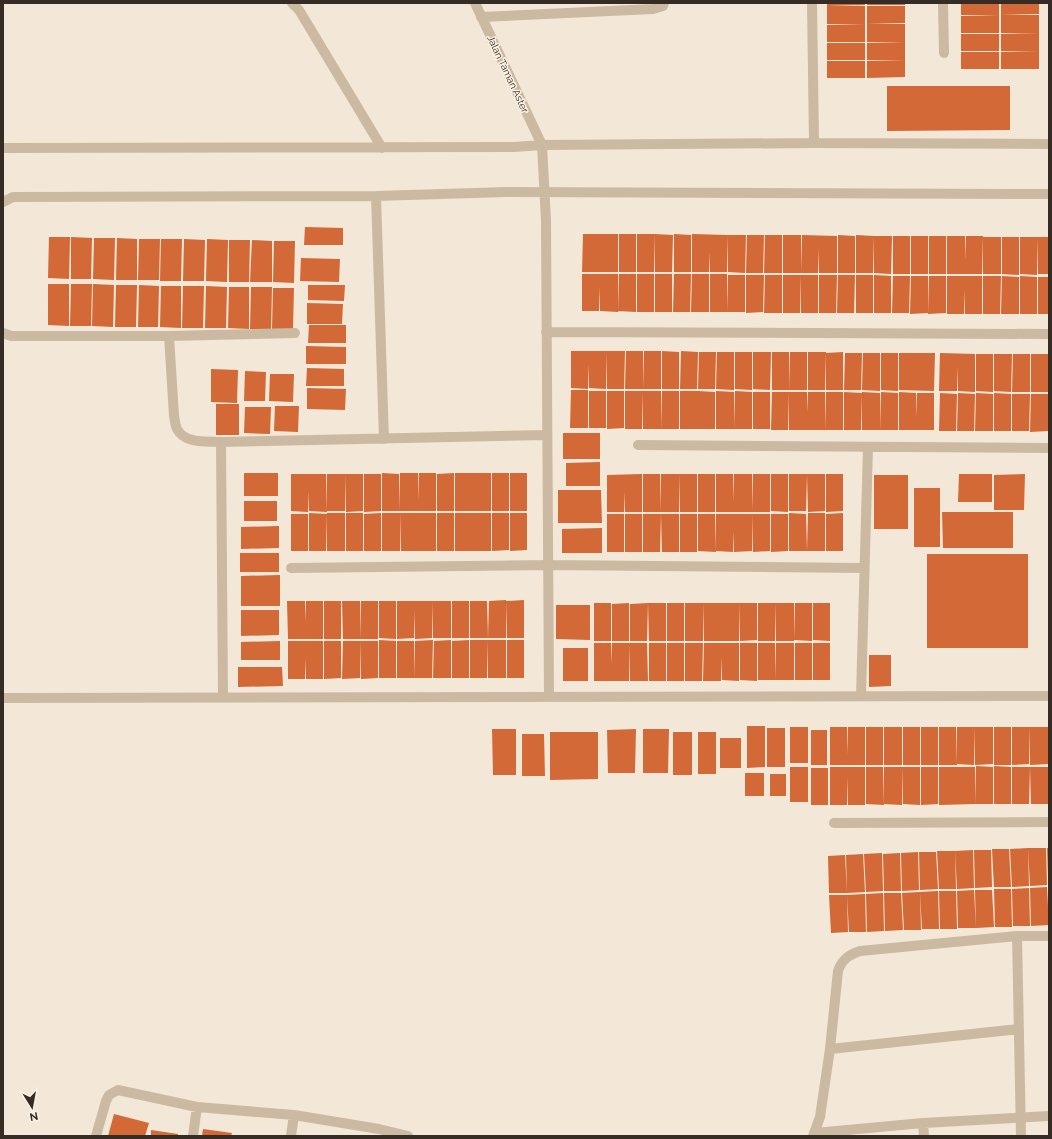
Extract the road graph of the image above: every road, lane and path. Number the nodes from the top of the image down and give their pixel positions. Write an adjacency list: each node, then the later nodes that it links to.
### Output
1 (292, 3): 12 (street)
2 (475, 3): 6 (street, Jalan Taman Aster)
3 (664, 3): 6 (street)
4 (812, 3): 8 (street)
5 (943, 3): 7 (street)
6 (481, 17): 10 (street, Jalan Taman Aster)
7 (944, 53)
8 (814, 144): 9 (street); 10 (street)
9 (1049, 144)
10 (542, 146): 12 (street); 13 (street)
11 (3, 148): 12 (street)
12 (382, 148)
13 (544, 193): 14 (street); 15 (street); 17 (street)
14 (1049, 194)
15 (376, 196): 16 (street); 23 (street)
16 (3, 202)
17 (546, 332): 20 (street); 22 (street)
18 (3, 333): 21 (street)
19 (295, 333): 21 (street)
20 (1049, 334)
21 (169, 336): 24 (street)
22 (547, 435): 23 (street); 28 (street)
23 (384, 438): 24 (street)
24 (221, 442): 33 (street)
25 (638, 445): 26 (street)
26 (868, 447): 27 (street); 30 (street)
27 (1049, 448)
28 (548, 565): 29 (street); 30 (street); 34 (street)
29 (291, 568)
30 (864, 568): 31 (street)
31 (861, 696): 32 (street); 34 (street)
32 (1049, 696)
33 (223, 697): 34 (street); 35 (street)
34 (549, 697)
35 (3, 698)
36 (1049, 822): 37 (street)
37 (834, 823)
38 (1017, 936): 39 (street); 40 (street); 41 (street)
39 (1049, 936)
40 (1019, 1029): 41 (street); 44 (street)
41 (830, 1049): 48 (street)
42 (197, 1107): 43 (street); 49 (street); 50 (street)
43 (294, 1115): 47 (street); 51 (street)
44 (1021, 1116): 45 (street); 46 (street); 54 (street)
45 (1049, 1116)
46 (923, 1123): 48 (street); 53 (street)
47 (379, 1132): 52 (street)
48 (814, 1134)
49 (96, 1136)
50 (193, 1136)
51 (291, 1136)
52 (408, 1136)
53 (924, 1136)
54 (1021, 1136)

